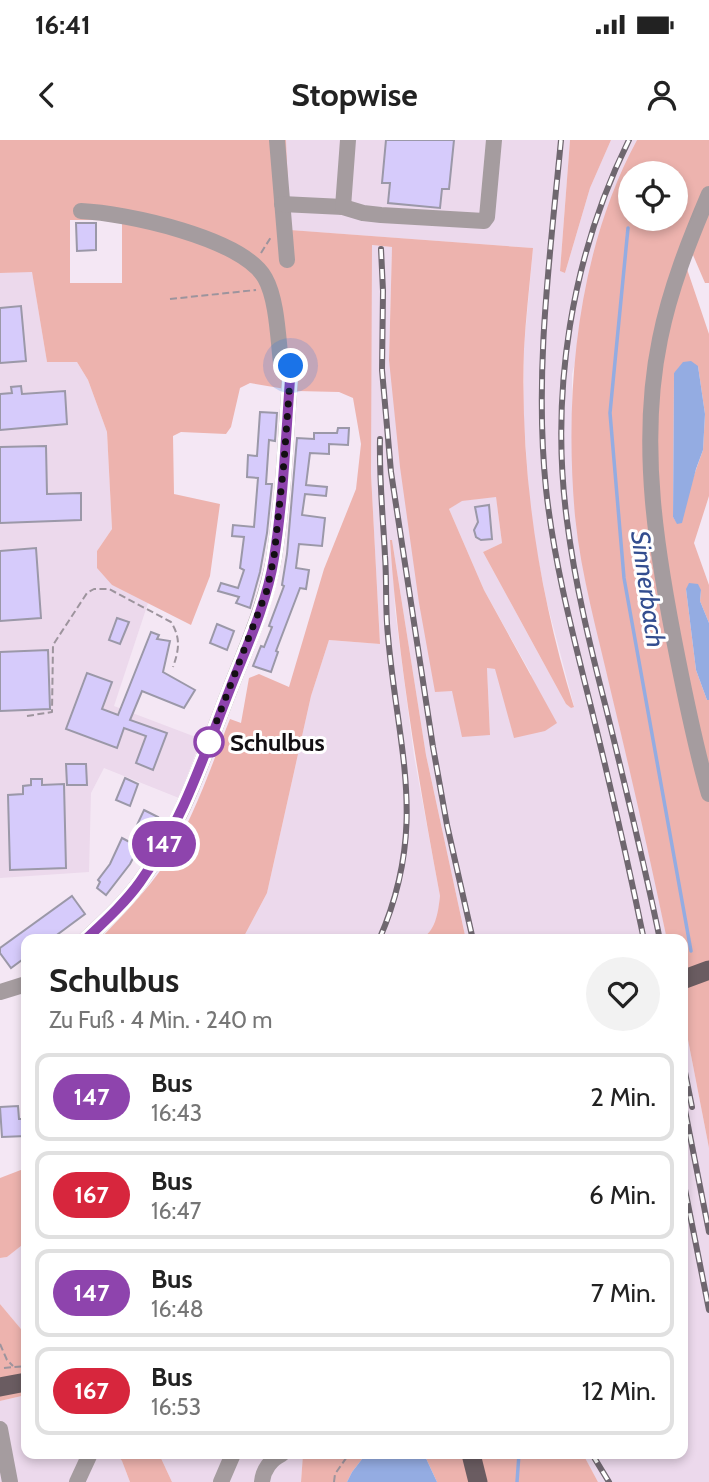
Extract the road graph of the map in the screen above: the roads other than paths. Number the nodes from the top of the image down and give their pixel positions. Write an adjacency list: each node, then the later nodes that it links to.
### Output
1 (277, 140): 5 (street)
2 (348, 140): 6 (street)
3 (494, 140): 6 (street)
4 (709, 194): 9 (street)
5 (282, 204): 6 (street); 8 (street)
6 (343, 207)
7 (81, 211): 10 (street)
8 (287, 260)
9 (709, 794)
10 (91, 934)
11 (21, 986): 12 (street)
12 (0, 992)
13 (2, 1377): 14 (main road)
14 (21, 1381)
15 (0, 1429): 21 (street)
16 (88, 1459): 22 (street)
17 (231, 1459): 23 (street)
18 (273, 1459): 24 (street)
19 (472, 1459): 25 (main road)
20 (482, 1459): 26 (main road)
21 (10, 1482)
22 (77, 1482)
23 (221, 1482)
24 (262, 1482)
25 (478, 1482)
26 (488, 1482)

